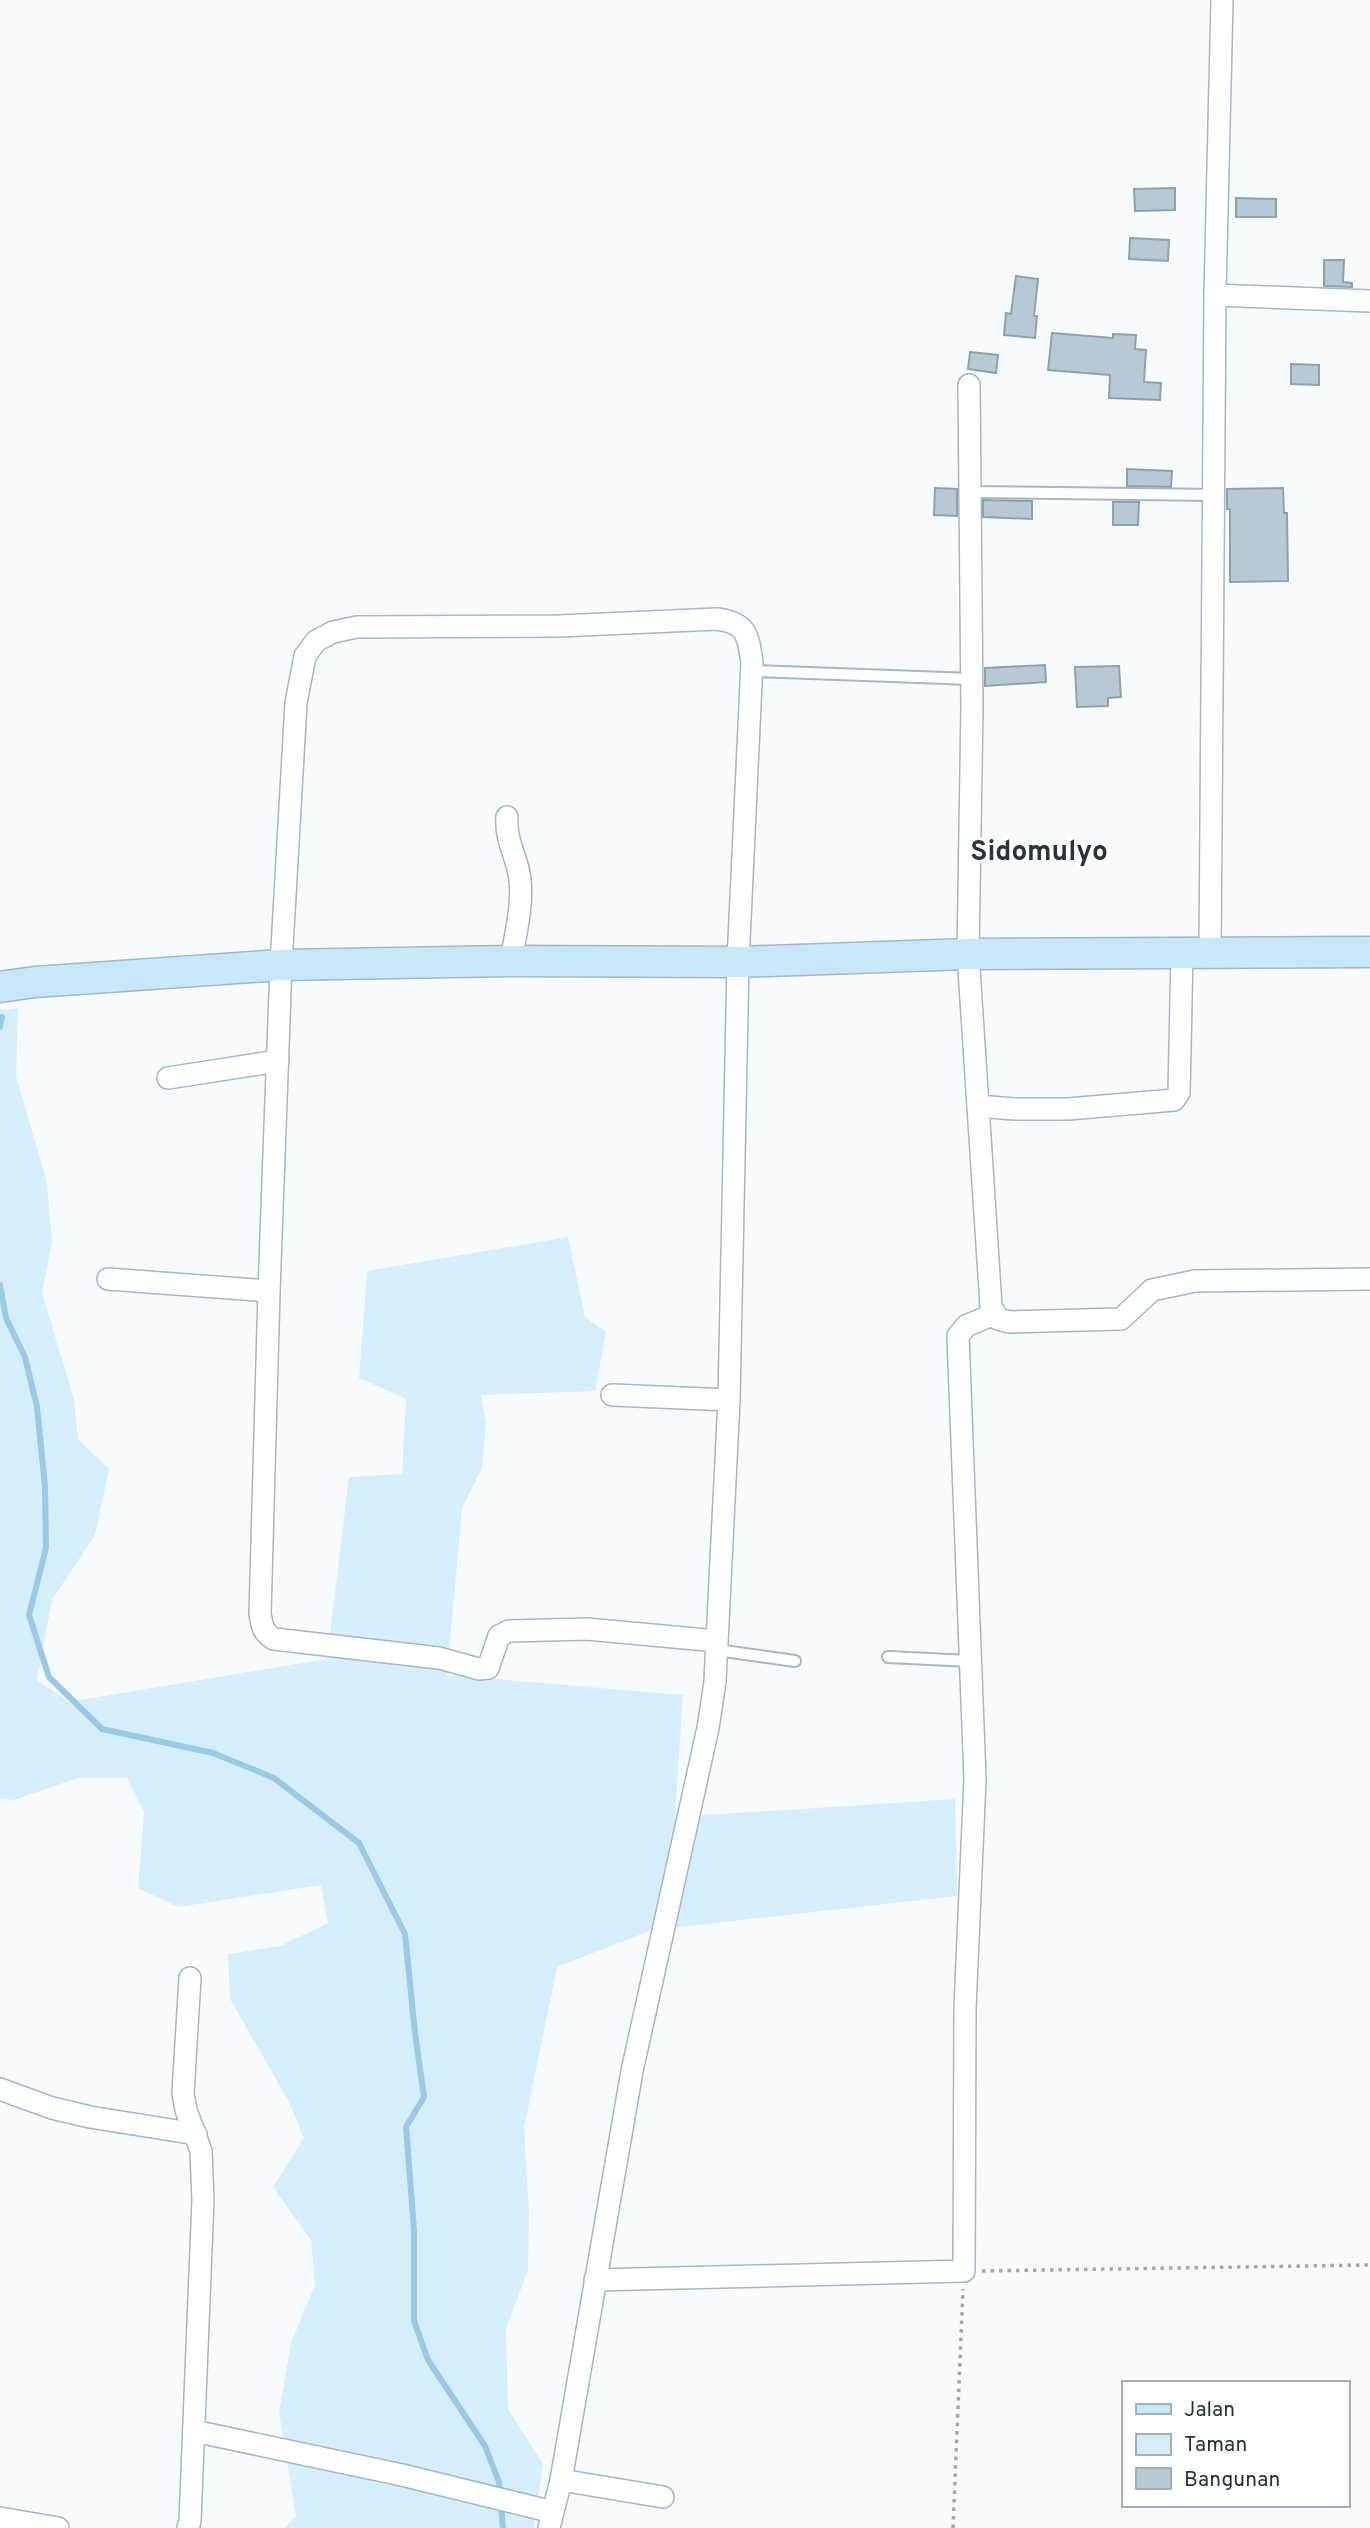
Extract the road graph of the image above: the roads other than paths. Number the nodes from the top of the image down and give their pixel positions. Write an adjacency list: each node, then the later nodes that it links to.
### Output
1 (1222, 0): 2 (street)
2 (1215, 295): 3 (street); 6 (street)
3 (1370, 300)
4 (969, 385): 5 (street)
5 (970, 492): 6 (lane); 8 (street)
6 (1213, 495): 12 (street)
7 (751, 671): 8 (lane); 14 (street); 15 (street)
8 (972, 678): 11 (street)
9 (507, 817): 13 (street)
10 (1370, 952): 12 (main road)
11 (968, 954): 12 (main road); 14 (main road); 19 (street)
12 (1196, 954): 19 (street)
13 (511, 961): 14 (main road); 15 (main road)
14 (738, 962): 25 (street)
15 (281, 965): 16 (main road); 17 (street)
16 (0, 987)
17 (278, 1061): 18 (street); 22 (street)
18 (168, 1077)
19 (978, 1106): 23 (street)
20 (108, 1279): 22 (street)
21 (1370, 1279): 23 (street)
22 (269, 1290): 26 (street)
23 (994, 1314): 29 (street)
24 (612, 1395): 25 (street)
25 (729, 1400): 26 (street)
26 (717, 1646): 28 (lane); 33 (street)
27 (888, 1657): 29 (lane)
28 (795, 1661)
29 (970, 1661): 33 (street)
30 (190, 1978): 32 (street)
31 (0, 2089): 32 (street)
32 (196, 2134): 34 (street)
33 (595, 2280): 35 (street)
34 (194, 2431): 38 (street); 40 (street)
35 (561, 2480): 36 (street); 38 (street)
36 (663, 2497)
37 (0, 2518): 39 (street)
38 (551, 2520)
39 (58, 2528)
40 (188, 2528)

